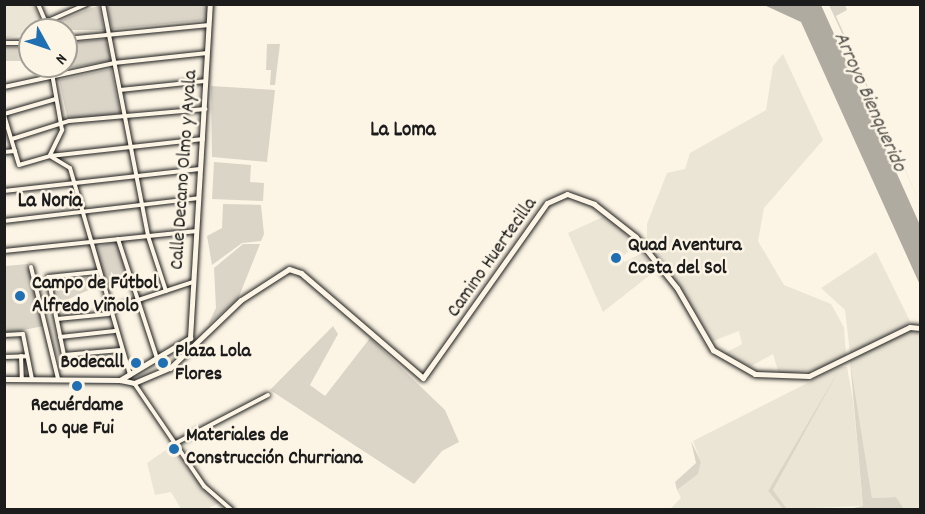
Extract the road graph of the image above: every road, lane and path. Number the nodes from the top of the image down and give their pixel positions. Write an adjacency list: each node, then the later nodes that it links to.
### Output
1 (38, 4): 5 (street)
2 (87, 4): 6 (street)
3 (103, 4): 8 (street)
4 (210, 4): 7 (street, Calle Decano Olmo y Ayala)
5 (46, 18)
6 (55, 18)
7 (209, 25): 8 (street); 10 (street, Calle Decano Olmo y Ayala)
8 (109, 35): 9 (street); 11 (street)
9 (78, 38)
10 (208, 53): 11 (street); 15 (street, Calle Decano Olmo y Ayala)
11 (114, 63): 12 (street); 17 (street)
12 (78, 69)
13 (35, 78): 16 (street)
14 (53, 78): 18 (street)
15 (207, 81): 17 (street); 19 (street, Calle Decano Olmo y Ayala)
16 (4, 87)
17 (120, 90): 21 (street)
18 (56, 99): 20 (street); 22 (street)
19 (205, 109): 21 (street); 23 (street, Calle Decano Olmo y Ayala)
20 (4, 115): 24 (street)
21 (125, 117): 22 (street); 25 (street)
22 (61, 124): 24 (street); 28 (street)
23 (204, 139): 25 (street); 29 (street, Calle Decano Olmo y Ayala)
24 (12, 140): 26 (street)
25 (130, 147): 28 (street); 30 (street)
26 (15, 151): 27 (street); 28 (street)
27 (4, 152)
28 (50, 156): 31 (street)
29 (201, 169): 30 (street); 33 (street, Calle Decano Olmo y Ayala)
30 (136, 176): 31 (street); 34 (street)
31 (74, 183): 32 (street); 35 (street)
32 (4, 191)
33 (199, 198): 34 (street); 37 (street, Calle Decano Olmo y Ayala)
34 (141, 205): 35 (street); 38 (street)
35 (81, 212): 36 (street); 40 (street)
36 (4, 221)
37 (197, 231): 38 (street); 44 (street, Calle Decano Olmo y Ayala)
38 (148, 236): 39 (street); 45 (street)
39 (118, 239): 40 (street); 46 (street)
40 (88, 242): 41 (street); 43 (street)
41 (4, 251)
42 (31, 267): 64 (street)
43 (97, 272): 47 (street); 48 (street)
44 (193, 282): 45 (street); 53 (street, Calle Decano Olmo y Ayala)
45 (166, 291): 46 (street)
46 (137, 300): 47 (street); 59 (street)
47 (109, 312): 48 (street); 50 (street)
48 (57, 319): 52 (street)
49 (921, 328): 54 (street, Camino Huertecilla)
50 (115, 331): 52 (street); 55 (street)
51 (4, 335): 57 (street)
52 (60, 337): 55 (street)
53 (190, 338): 54 (street); 59 (street)
54 (195, 344): 66 (street)
55 (121, 350): 60 (street)
56 (21, 356): 57 (street); 58 (street); 62 (street)
57 (27, 356): 63 (street)
58 (4, 357)
59 (157, 359): 60 (street)
60 (131, 376): 65 (street)
61 (4, 379): 62 (street)
62 (22, 379): 63 (street)
63 (32, 379): 64 (street)
64 (58, 380): 65 (street)
65 (120, 380): 66 (street)
66 (134, 383): 68 (street)
67 (268, 395): 68 (street)
68 (174, 444): 69 (street)
69 (232, 510)

